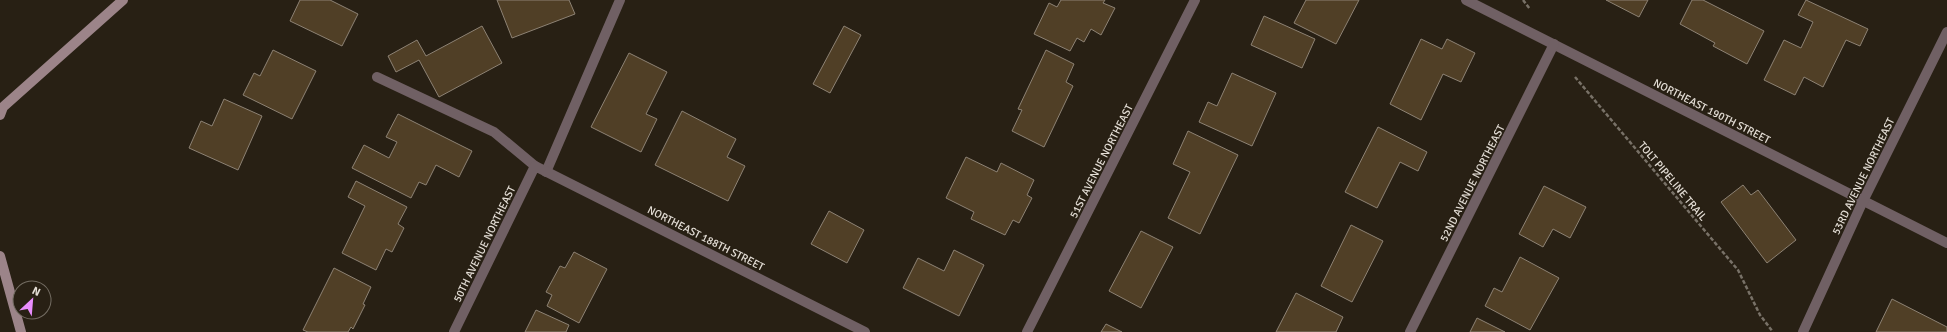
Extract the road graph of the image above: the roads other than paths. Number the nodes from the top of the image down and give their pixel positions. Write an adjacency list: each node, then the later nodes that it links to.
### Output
1 (123, 0): 8 (street)
2 (620, 0): 10 (street)
3 (1195, 0): 17 (street, 51ST AVENUE NORTHEAST)
4 (1466, 0): 6 (street, NORTHEAST 190TH STREET)
5 (1947, 32): 11 (street, 53RD AVENUE NORTHEAST)
6 (1554, 44): 11 (street, NORTHEAST 190TH STREET); 18 (street, 52ND AVENUE NORTHEAST)
7 (377, 77): 9 (street, NORTHEAST 188TH STREET)
8 (0, 115)
9 (535, 166): 10 (street, NORTHEAST 188TH STREET); 15 (street, 50TH AVENUE NORTHEAST)
10 (546, 172): 16 (street, NORTHEAST 188TH STREET)
11 (1863, 201): 12 (street, NORTHEAST 190TH STREET); 19 (street, 53RD AVENUE NORTHEAST)
12 (1947, 242)
13 (0, 256): 14 (street)
14 (21, 332)
15 (454, 332)
16 (866, 332)
17 (1027, 332)
18 (1410, 332)
19 (1803, 332)

